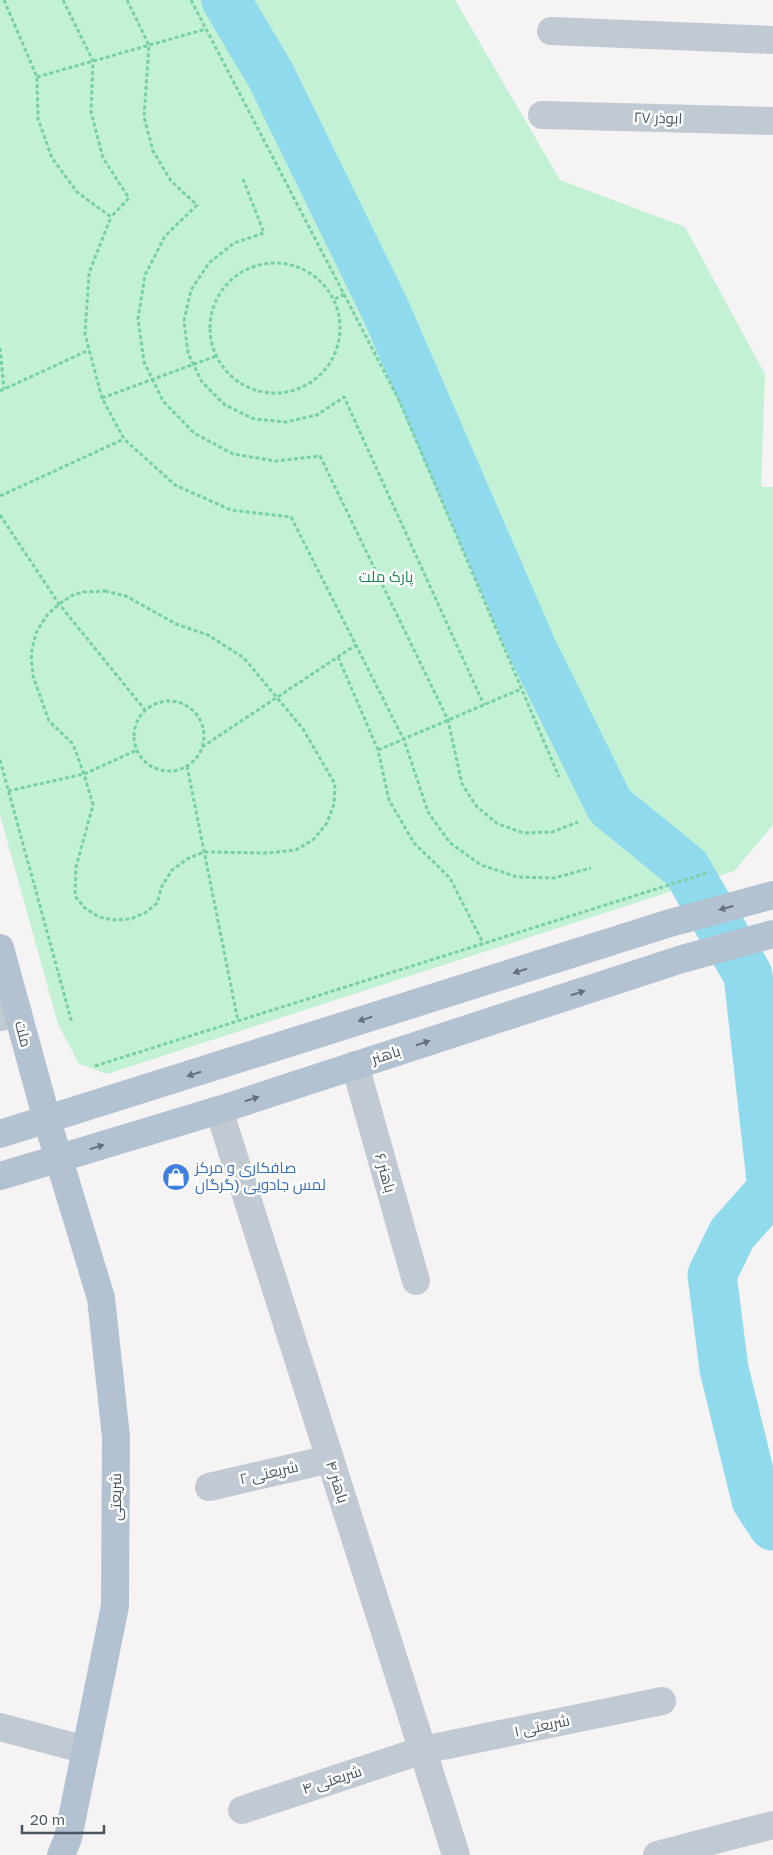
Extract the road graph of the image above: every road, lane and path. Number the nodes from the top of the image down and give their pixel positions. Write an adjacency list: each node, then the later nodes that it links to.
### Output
1 (10, 0): 5 (path)
2 (63, 0): 10 (path)
3 (127, 0): 9 (path)
4 (191, 0): 6 (path)
5 (5, 1): 11 (path)
6 (206, 29): 9 (path); 16 (path)
7 (551, 31): 8 (street)
8 (773, 40)
9 (149, 45): 10 (path); 22 (path)
10 (93, 61): 11 (path); 15 (path)
11 (37, 77): 15 (path)
12 (542, 115): 13 (street, ابوذر ۲۷)
13 (773, 121)
14 (243, 179): 21 (path)
15 (110, 217): 19 (path)
16 (344, 294): 17 (path); 32 (path)
17 (335, 299): 20 (path); 20 (path)
18 (0, 348): 23 (path)
19 (89, 350): 23 (path); 25 (path)
20 (216, 356): 21 (path)
21 (193, 364): 22 (path); 34 (path)
22 (153, 380): 25 (path); 36 (path)
23 (4, 389): 24 (path)
24 (0, 391)
25 (102, 398): 26 (path)
26 (124, 439): 27 (path); 30 (path)
27 (0, 496)
28 (0, 515): 29 (path)
29 (59, 604): 33 (path); 35 (path); 43 (path)
30 (356, 645): 31 (path); 37 (path)
31 (338, 657): 33 (path); 40 (path)
32 (521, 689): 34 (path); 44 (path)
33 (278, 697): 38 (path); 47 (path)
34 (484, 705): 36 (path)
35 (145, 710): 38 (path); 39 (path)
36 (448, 720): 37 (path); 46 (path)
37 (404, 740): 40 (path); 48 (path)
38 (202, 747): 42 (path)
39 (137, 750): 42 (path); 43 (path)
40 (378, 750): 52 (path)
41 (0, 760): 45 (path)
42 (187, 766): 47 (path)
43 (84, 774): 45 (path); 47 (path)
44 (559, 777)
45 (8, 791): 56 (path)
46 (578, 822)
47 (204, 852): 55 (path)
48 (591, 868)
49 (710, 872): 52 (path)
50 (773, 895): 60 (main road, one-way to 60)
51 (773, 934): 57 (main road, باهنر, one-way to 51)
52 (483, 943): 55 (path)
53 (0, 948): 54 (main road, ملت)
54 (9, 1015): 60 (main road, ملت)
55 (238, 1021): 58 (path)
56 (72, 1023)
57 (355, 1065): 59 (main road, باهنر, one-way to 57); 64 (street, ۶ باهنر)
58 (95, 1066)
59 (219, 1110): 62 (main road, باهنر, one-way to 59); 65 (street, ۴ باهنر)
60 (47, 1120): 61 (main road); 62 (main road, ملت)
61 (0, 1134)
62 (59, 1158): 63 (main road, باهنر); 69 (main road, شریعتی)
63 (0, 1176)
64 (416, 1281)
65 (330, 1459): 66 (street, ۲ شریعتی); 70 (street, ۴ باهنر)
66 (209, 1487)
67 (662, 1701): 70 (street, ۱ شریعتی)
68 (0, 1727): 69 (street)
69 (86, 1750): 73 (main road, شریعتی)
70 (423, 1750): 71 (street, ۴ شریعتی); 74 (street, ۴ باهنر)
71 (242, 1810)
72 (773, 1825): 75 (street)
73 (67, 1849)
74 (456, 1855)
75 (657, 1855)

